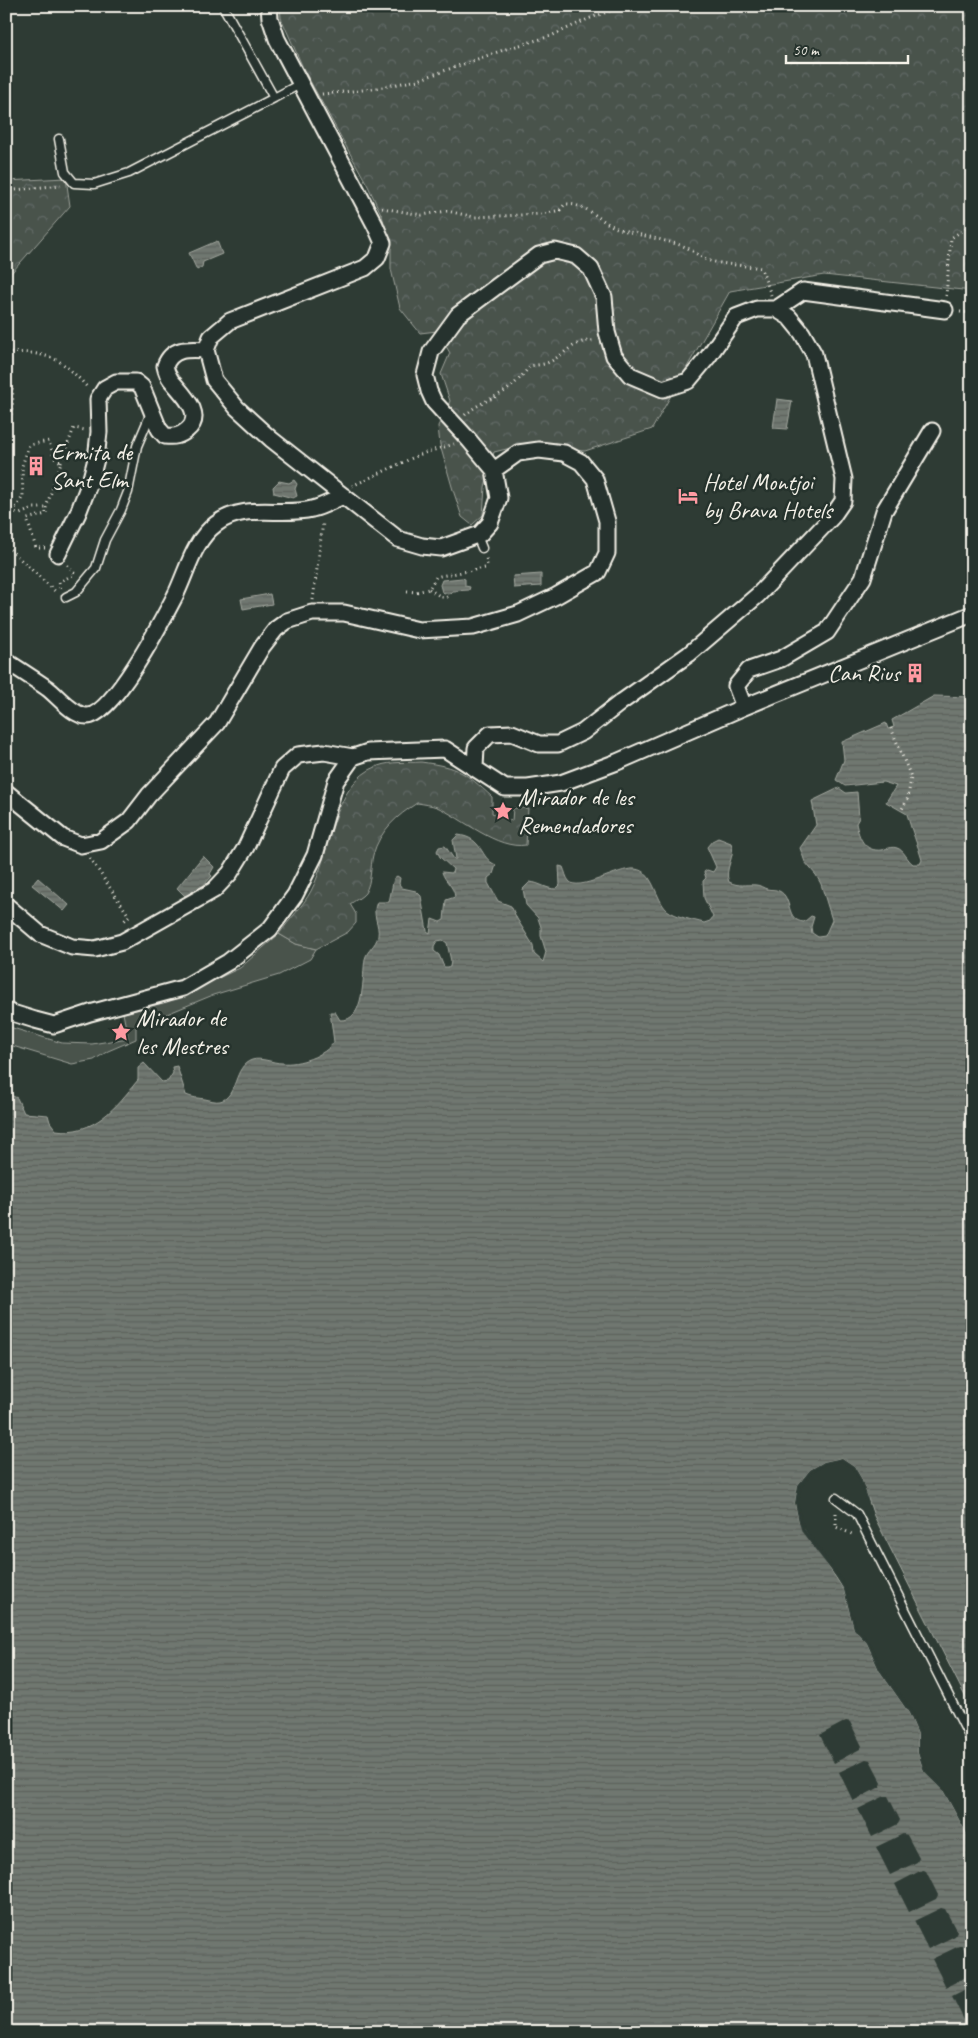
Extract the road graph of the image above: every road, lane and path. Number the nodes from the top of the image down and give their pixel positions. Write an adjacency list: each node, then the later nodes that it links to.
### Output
1 (223, 6): 5 (lane)
2 (270, 6): 4 (street)
3 (623, 6): 4 (path)
4 (303, 90): 5 (lane); 9 (street)
5 (274, 98): 7 (lane)
6 (59, 139): 7 (lane)
7 (74, 183): 8 (path)
8 (6, 191)
9 (365, 206): 11 (path); 14 (street)
10 (972, 224): 12 (path)
11 (776, 309): 12 (street); 13 (street); 44 (street)
12 (945, 310)
13 (610, 342): 20 (path); 20 (street)
14 (206, 350): 18 (street); 26 (street)
15 (6, 354): 17 (path)
16 (6, 375): 22 (path)
17 (98, 399): 18 (street); 31 (street)
18 (152, 411): 37 (lane)
19 (74, 428): 24 (path)
20 (458, 428): 23 (street)
21 (932, 431): 41 (street)
22 (6, 438)
23 (470, 440): 25 (street); 26 (path)
24 (61, 462): 28 (path); 28 (path)
25 (494, 470): 26 (street); 38 (street)
26 (344, 496): 27 (street)
27 (326, 504): 38 (path); 40 (street)
28 (46, 508): 30 (path)
29 (6, 546): 33 (path)
30 (36, 548)
31 (58, 554)
32 (479, 570): 34 (path)
33 (75, 574)
34 (429, 589): 35 (path); 36 (path)
35 (407, 591)
36 (448, 594)
37 (66, 597)
38 (312, 613): 47 (street)
39 (972, 614): 41 (street)
40 (6, 661)
41 (744, 707): 44 (street)
42 (891, 728): 46 (path)
43 (353, 757): 44 (street); 49 (street); 50 (street)
44 (475, 768)
45 (6, 792): 47 (street)
46 (901, 811)
47 (81, 844): 49 (path)
48 (6, 905): 49 (street)
49 (122, 942)
50 (6, 1010)
51 (836, 1498): 52 (lane)
52 (972, 1742)

